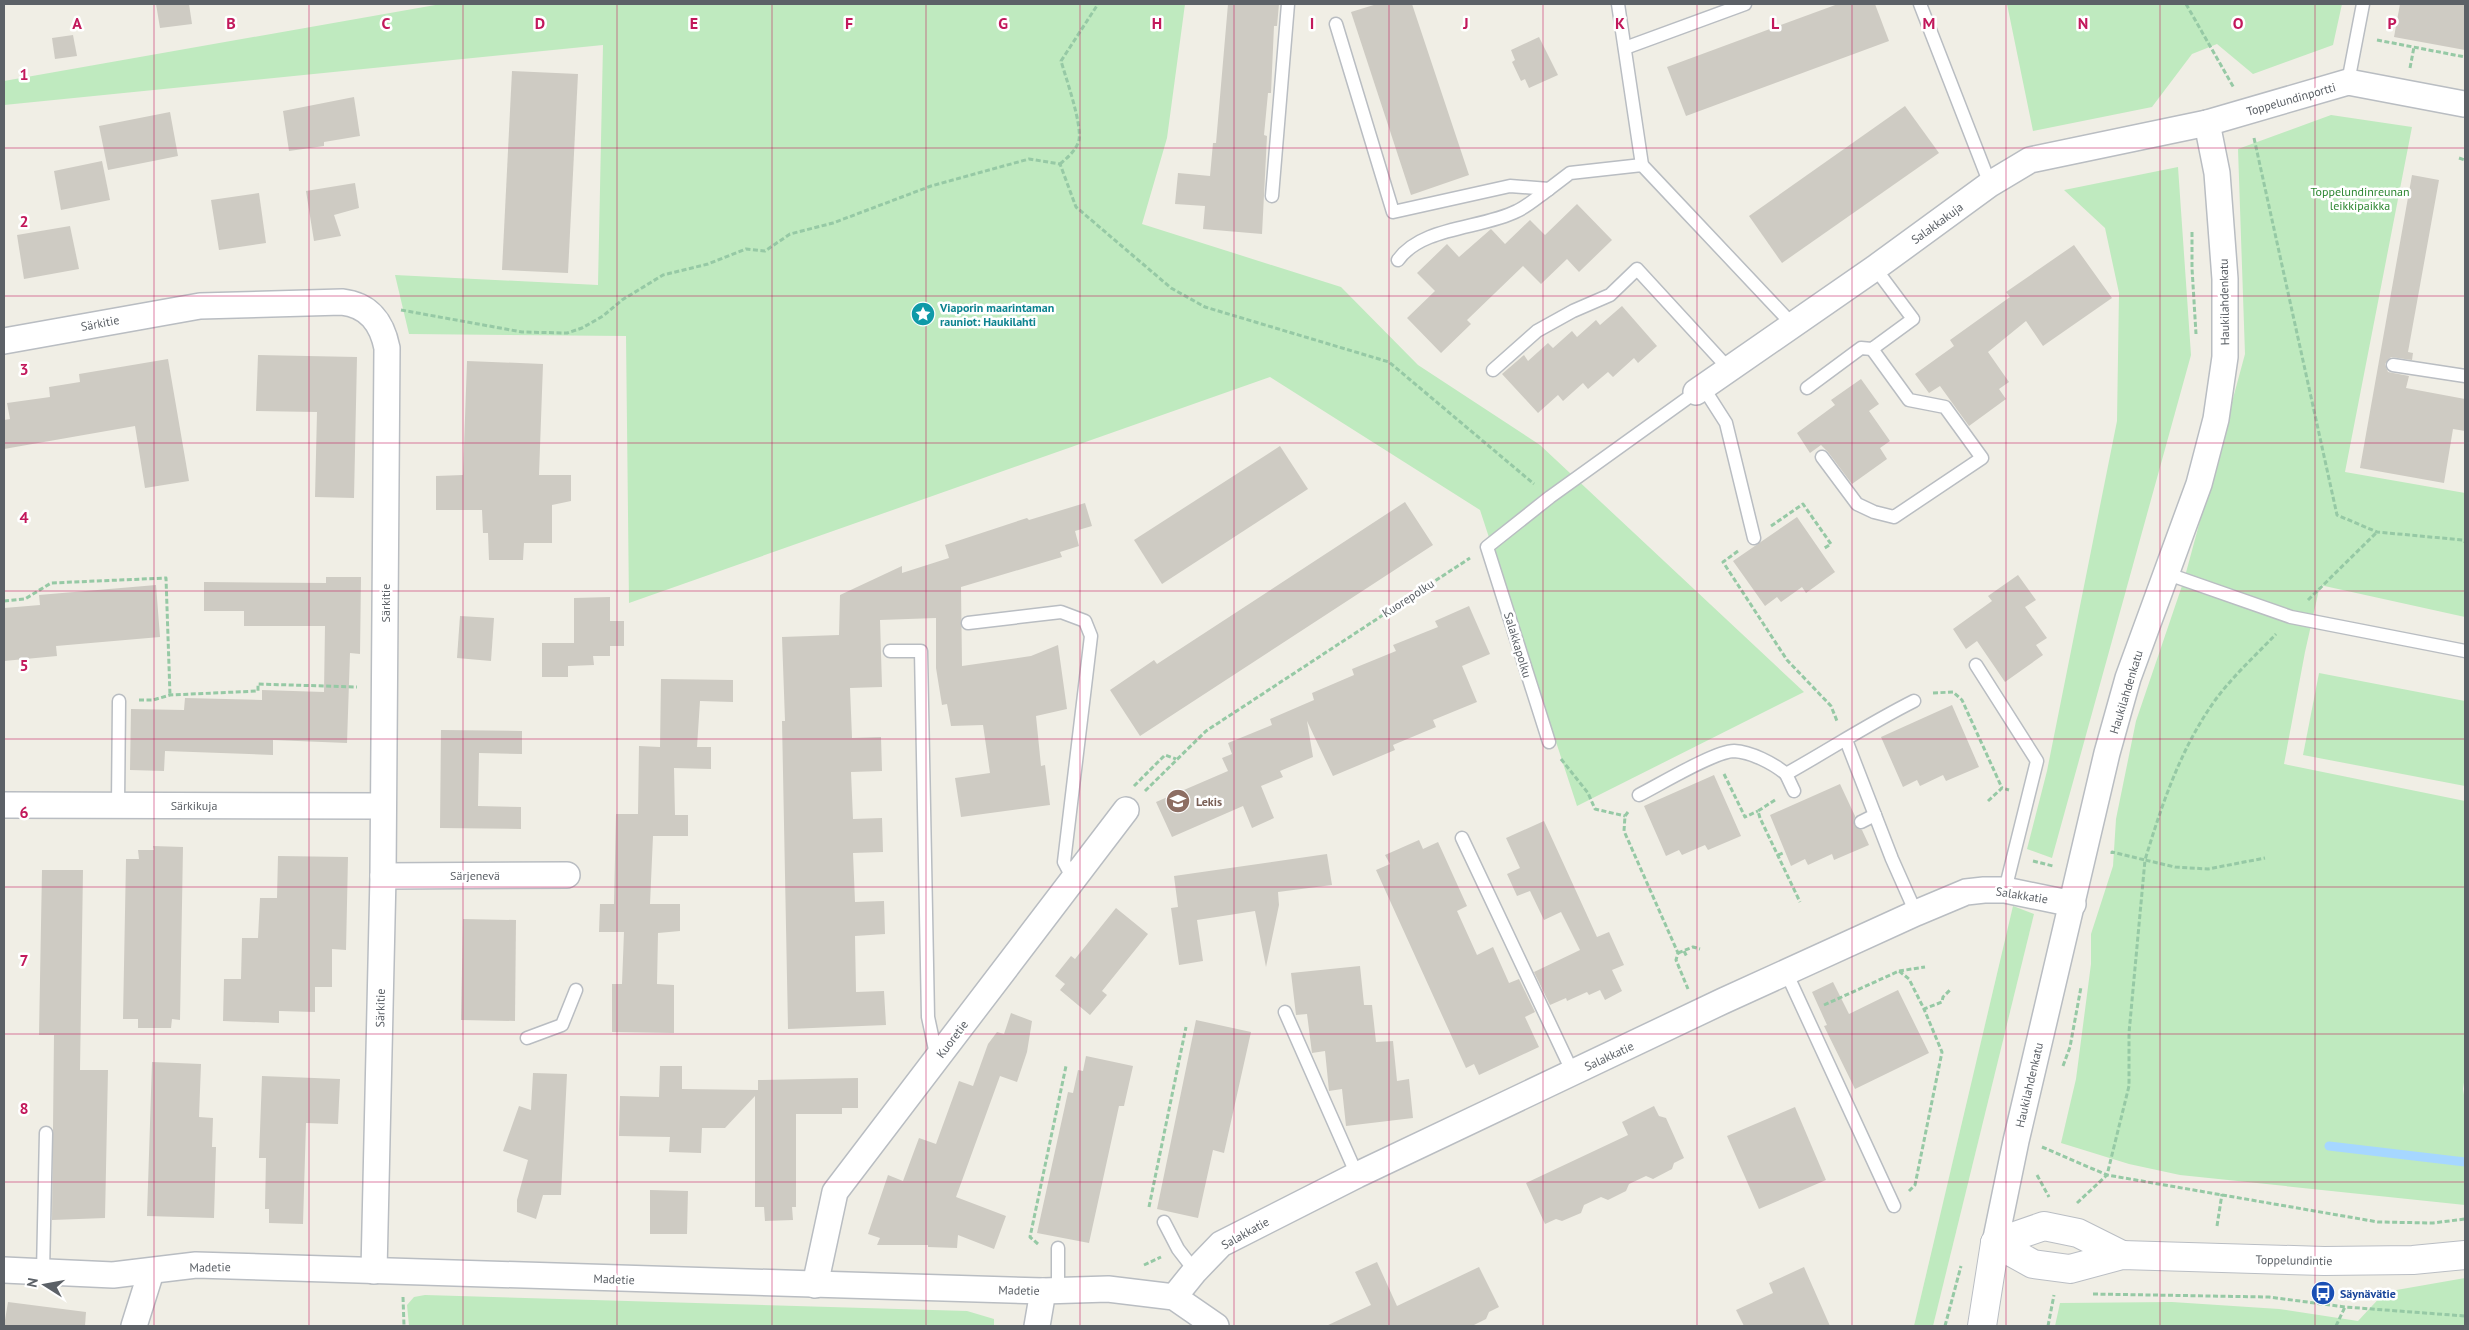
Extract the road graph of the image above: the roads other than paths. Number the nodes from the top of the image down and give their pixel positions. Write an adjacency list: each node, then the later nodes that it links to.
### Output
1 (1288, 4): 14 (lane)
2 (1618, 4): 7 (lane)
3 (1745, 4): 7 (lane)
4 (1920, 4): 12 (lane)
5 (2363, 4): 8 (lane)
6 (1336, 24): 13 (lane)
7 (1625, 48): 11 (lane)
8 (2348, 82): 9 (street, Toppelundinportti); 10 (street, Toppelundinportti)
9 (2464, 103)
10 (2207, 123): 12 (street, Salakkakuja); 28 (street, Haukilahdenkatu)
11 (1642, 164): 13 (lane); 17 (lane)
12 (1990, 184): 16 (street, Salakkakuja)
13 (1549, 189): 15 (lane)
14 (1272, 196)
15 (1398, 260)
16 (1875, 268): 17 (street, Salakkakuja); 19 (lane)
17 (1793, 325): 21 (street, Salakkakuja)
18 (4, 341): 42 (street, Särkitie)
19 (1872, 349): 24 (lane); 26 (lane)
20 (2393, 365): 23 (lane)
21 (1729, 369): 22 (lane); 25 (street, Salakkakuja)
22 (1494, 370)
23 (2465, 375)
24 (1807, 388)
25 (1700, 389): 27 (lane); 36 (lane, Salakkapolku)
26 (1822, 457)
27 (1754, 538)
28 (2165, 573): 31 (lane); 51 (street, Haukilahdenkatu)
29 (968, 623): 49 (lane)
30 (890, 651): 57 (lane)
31 (2465, 651)
32 (1976, 665): 50 (lane)
33 (119, 701): 41 (lane)
34 (1914, 701): 35 (lane)
35 (1846, 740): 37 (lane); 44 (lane)
36 (1549, 742)
37 (1786, 774): 38 (lane); 39 (lane)
38 (1794, 791)
39 (1639, 795)
40 (4, 805): 41 (street, Särkikuja)
41 (118, 805): 42 (street, Särkikuja)
42 (383, 806): 48 (street, Särkitie)
43 (1126, 810): 49 (street, Kuoretie)
44 (1875, 815): 45 (lane); 52 (lane)
45 (1861, 822)
46 (1462, 838): 58 (lane)
47 (567, 875): 48 (street, Särjenevä)
48 (383, 876): 68 (street, Särkitie)
49 (1073, 880): 57 (street, Kuoretie)
50 (2005, 890): 51 (street, Salakkatie); 52 (street, Salakkatie)
51 (2062, 902): 64 (street, Haukilahdenkatu)
52 (1916, 913): 53 (street, Salakkatie)
53 (1786, 972): 58 (street, Salakkatie); 61 (lane)
54 (576, 990): 56 (lane)
55 (1285, 1012): 60 (lane)
56 (527, 1038)
57 (936, 1059): 72 (street, Kuoretie)
58 (1573, 1073): 60 (street, Salakkatie)
59 (46, 1133): 70 (lane)
60 (1357, 1175): 69 (street, Salakkatie)
61 (1894, 1206)
62 (1164, 1222): 69 (lane)
63 (1058, 1248): 73 (lane)
64 (1993, 1252): 66 (main road, Toppelundintie); 66 (main road, Toppelundintie); 78 (main road, Haukilahdenkatu); 79 (main road, Haukilahdenkatu)
65 (2465, 1254): 66 (main road, Toppelundintie)
66 (2122, 1255)
67 (4, 1270): 70 (street, Madetie)
68 (374, 1271): 71 (street, Madetie); 72 (street, Madetie)
69 (1195, 1271): 74 (street, Salakkatie)
70 (43, 1272): 71 (street, Madetie)
71 (151, 1272): 75 (street)
72 (815, 1285): 73 (street, Madetie)
73 (1051, 1291): 74 (street, Madetie); 76 (street)
74 (1174, 1297): 77 (street, Madetie)
75 (134, 1326)
76 (1037, 1326)
77 (1216, 1326)
78 (1970, 1326)
79 (1982, 1326)

